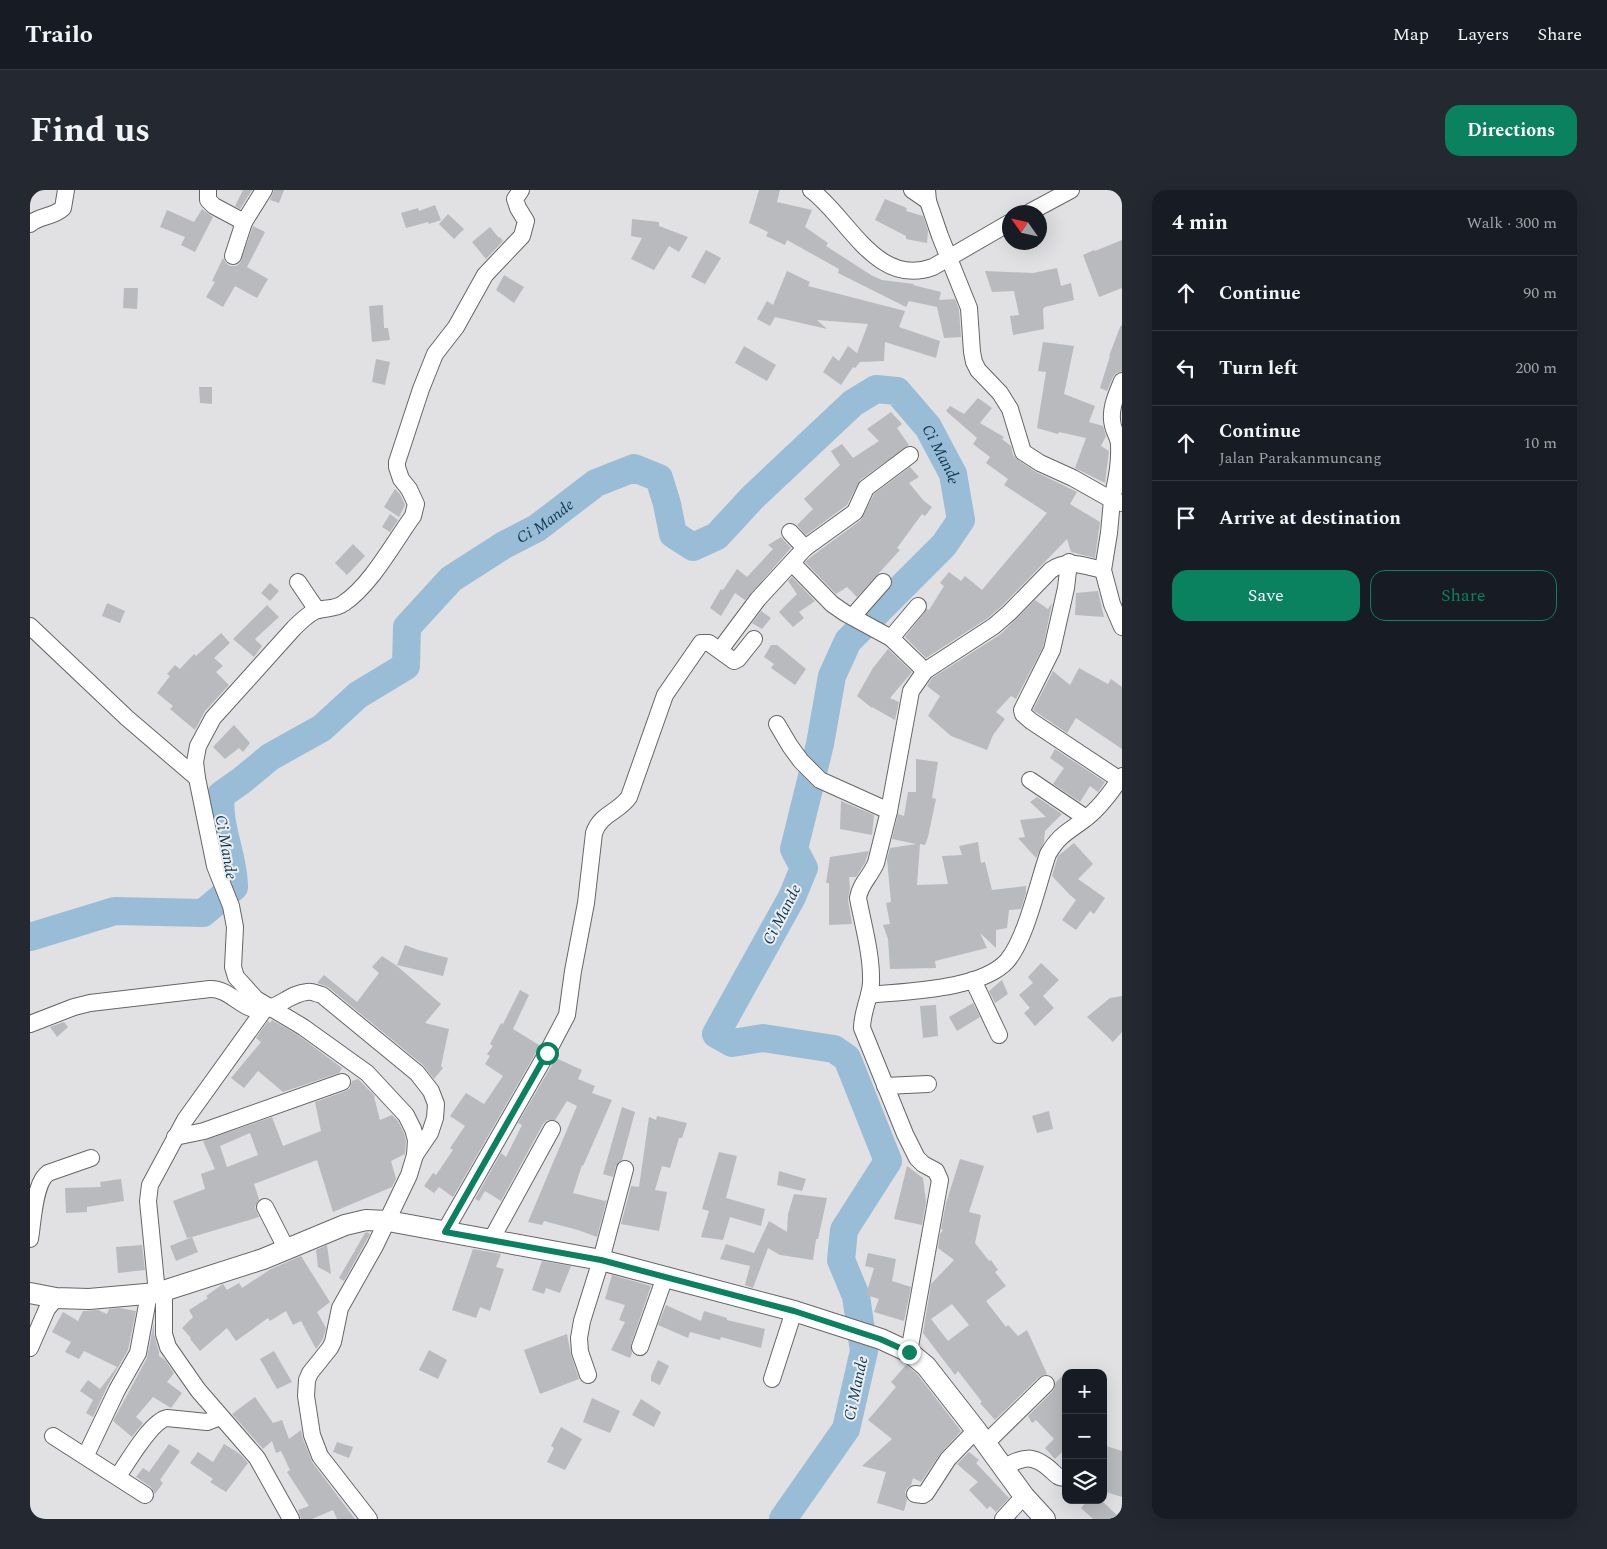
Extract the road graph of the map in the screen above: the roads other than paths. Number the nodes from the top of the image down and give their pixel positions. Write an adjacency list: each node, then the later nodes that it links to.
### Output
1 (66, 190): 11 (street)
2 (208, 190): 10 (street)
3 (264, 190): 10 (street)
4 (521, 190): 26 (street)
5 (811, 190): 14 (street)
6 (912, 190): 8 (street)
7 (1071, 190): 9 (street)
8 (927, 196): 14 (street)
9 (1043, 205)
10 (244, 222): 13 (street)
11 (30, 224)
12 (1002, 228): 14 (street)
13 (233, 256)
14 (949, 259): 17 (street)
15 (1122, 380): 17 (street)
16 (910, 455): 19 (street)
17 (1117, 502): 22 (street)
18 (790, 532): 19 (street)
19 (806, 548): 21 (street)
20 (1069, 562): 22 (street); 33 (street); 36 (street)
21 (792, 563): 27 (street); 32 (street)
22 (1103, 570): 29 (street)
23 (298, 582): 26 (street)
24 (883, 582): 27 (street)
25 (918, 606): 30 (street)
26 (317, 610): 35 (street)
27 (857, 618): 30 (street)
28 (30, 626): 35 (street)
29 (1122, 627)
30 (886, 635): 33 (street)
31 (754, 639): 32 (street)
32 (720, 650): 55 (street)
33 (925, 671): 38 (street)
34 (777, 724): 38 (street)
35 (197, 778): 42 (street)
36 (1121, 778): 39 (street)
37 (1030, 780): 39 (street)
38 (889, 811): 41 (street)
39 (1086, 818): 40 (street)
40 (973, 980): 41 (street); 44 (street)
41 (869, 995): 47 (street)
42 (268, 1009): 43 (street); 49 (street); 50 (street); 50 (street)
43 (30, 1024)
44 (1000, 1035)
45 (342, 1082): 49 (street)
46 (928, 1084): 47 (street)
47 (885, 1086): 67 (street)
48 (552, 1129): 57 (street)
49 (176, 1137): 61 (street)
50 (415, 1155): 54 (street)
51 (91, 1158): 56 (street)
52 (625, 1169): 59 (street)
53 (265, 1207): 58 (street)
54 (388, 1221): 55 (main road); 58 (main road); 82 (street)
55 (445, 1232): 57 (main road)
56 (30, 1239)
57 (491, 1240): 59 (main road)
58 (286, 1248): 61 (main road)
59 (601, 1260): 60 (main road); 68 (street)
60 (665, 1277): 64 (main road); 65 (street)
61 (157, 1293): 63 (main road); 71 (street); 74 (street)
62 (30, 1294): 63 (main road)
63 (56, 1298): 66 (street)
64 (794, 1311): 67 (main road); 69 (street)
65 (640, 1347)
66 (30, 1348)
67 (909, 1352): 73 (main road)
68 (588, 1375)
69 (772, 1379)
70 (1046, 1384): 73 (street)
71 (220, 1417): 76 (street); 81 (street)
72 (53, 1436): 74 (street)
73 (980, 1437): 75 (main road); 78 (street)
74 (86, 1455): 76 (street)
75 (1002, 1468): 77 (street); 80 (main road)
76 (118, 1476): 79 (street)
77 (1062, 1477)
78 (915, 1494)
79 (145, 1495)
80 (1024, 1496): 83 (street); 84 (main road)
81 (291, 1519)
82 (368, 1519)
83 (1004, 1519)
84 (1045, 1519)

